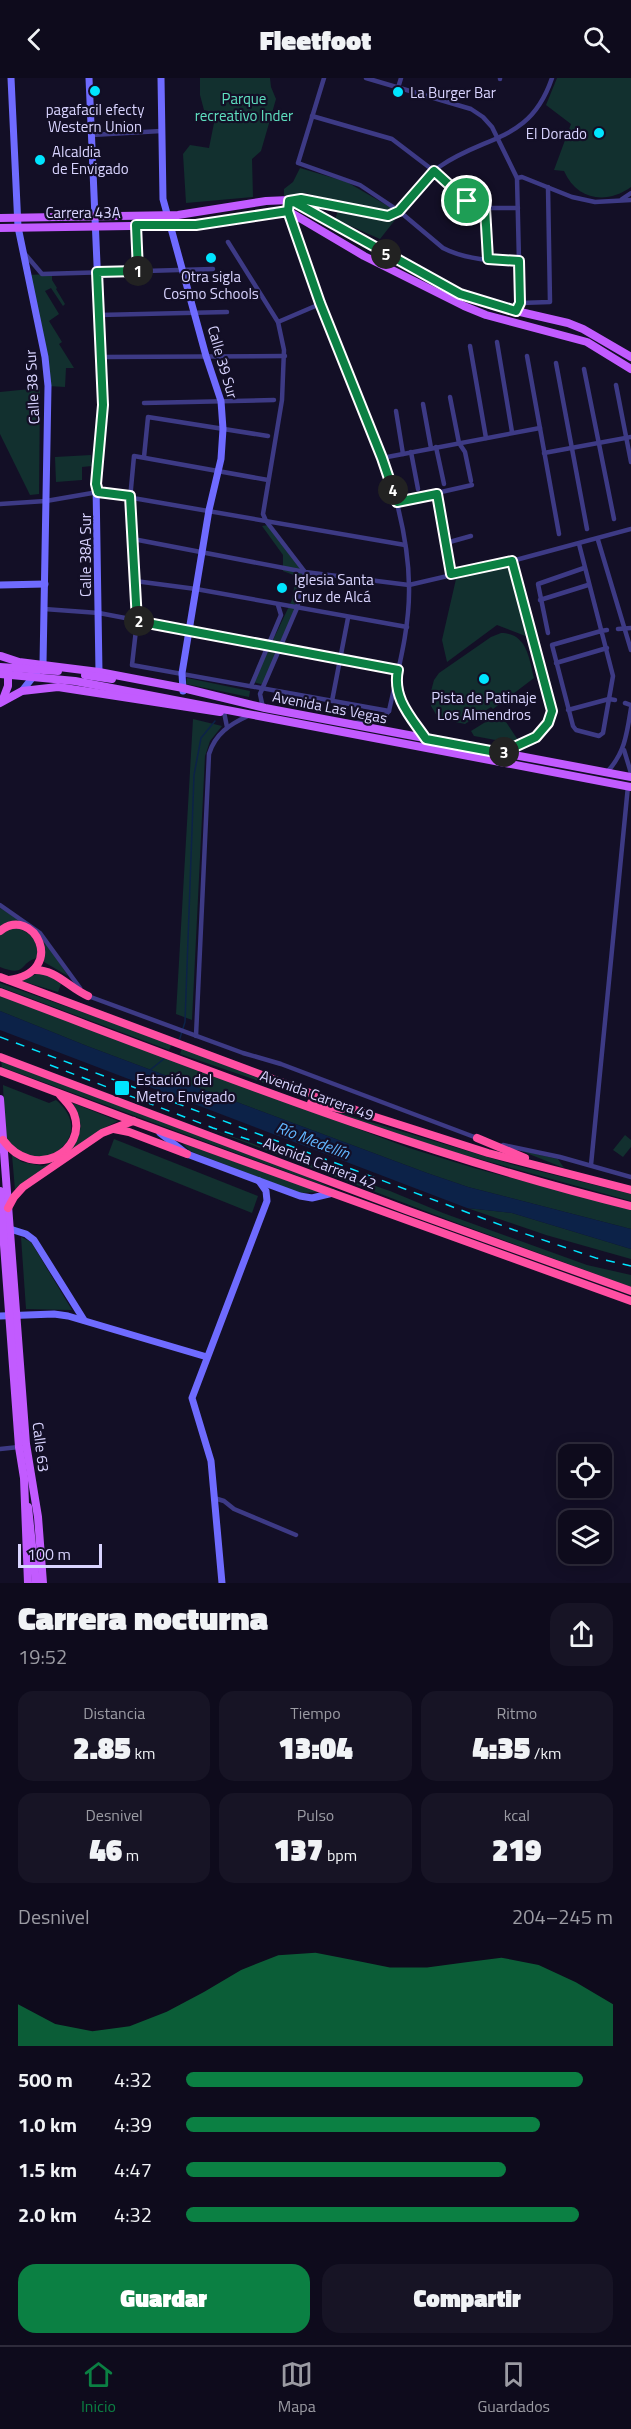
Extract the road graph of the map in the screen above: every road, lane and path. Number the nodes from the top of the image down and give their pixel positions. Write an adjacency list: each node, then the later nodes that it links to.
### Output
1 (11, 78): 26 (street, Calle 38 Sur)
2 (89, 78): 11 (street, Calle 38A Sur)
3 (161, 78): 10 (street, Calle 39 Sur)
4 (324, 78): 9 (street)
5 (366, 78): 8 (street)
6 (401, 78): 8 (street)
7 (552, 78): 12 (street)
8 (398, 88): 12 (street)
9 (312, 116): 13 (street); 23 (street)
10 (161, 131): 11 (street); 24 (street, Calle 39 Sur)
11 (92, 135): 27 (street, Calle 38A Sur)
12 (499, 138): 13 (street); 14 (street)
13 (434, 171): 20 (street); 23 (street)
14 (517, 178): 15 (street); 21 (street)
15 (548, 187): 17 (street); 41 (street)
16 (631, 193): 17 (street)
17 (620, 200): 18 (street)
18 (631, 200)
19 (289, 201): 22 (street); 23 (street, Carrera 43A); 24 (main road, Carrera 43A); 42 (main road, Carrera 43A)
20 (485, 208): 21 (street); 34 (street)
21 (518, 208): 35 (street)
22 (288, 211): 29 (main road, Carrera 43A); 40 (street); 56 (main road)
23 (399, 211): 34 (street)
24 (168, 215): 27 (main road, Carrera 43A); 29 (street, Calle 39 Sur)
25 (0, 218): 26 (main road, Carrera 43A)
26 (17, 218): 27 (main road, Carrera 43A); 30 (street, Calle 38 Sur)
27 (95, 221): 28 (main road, Carrera 43A); 30 (main road, Carrera 43A); 39 (street, Calle 38A Sur)
28 (136, 225): 29 (main road, Carrera 43A); 38 (street)
29 (172, 225): 37 (street, Calle 39 Sur)
30 (18, 227): 31 (main road, Carrera 43A); 33 (street, Calle 38 Sur)
31 (0, 228)
32 (228, 242): 46 (street)
33 (21, 247): 39 (street); 87 (street, Calle 38 Sur)
34 (488, 259): 35 (street)
35 (519, 261): 41 (street)
36 (213, 269): 37 (street)
37 (183, 270): 38 (street); 44 (street, Calle 39 Sur)
38 (138, 271): 39 (street)
39 (97, 272): 45 (street, Calle 38A Sur)
40 (320, 303): 46 (street); 78 (street)
41 (520, 303): 42 (street)
42 (516, 311): 53 (main road, Carrera 43A)
43 (227, 312): 44 (street)
44 (195, 313): 45 (street); 49 (street, Calle 39 Sur)
45 (99, 315): 52 (street, Calle 38A Sur)
46 (278, 322): 50 (street)
47 (497, 342): 66 (street)
48 (470, 346): 69 (street)
49 (206, 356): 50 (street); 52 (street); 59 (street, Calle 39 Sur)
50 (285, 356): 81 (street)
51 (527, 356): 64 (street)
52 (101, 357): 84 (street, Calle 38A Sur)
53 (631, 357)
54 (556, 363): 73 (street)
55 (584, 369): 71 (street)
56 (631, 369)
57 (616, 385): 68 (street)
58 (450, 397): 70 (street)
59 (221, 400): 60 (street); 61 (street); 65 (street, Calle 39 Sur)
60 (274, 400)
61 (144, 403)
62 (423, 404): 72 (street)
63 (396, 411): 76 (street)
64 (540, 428): 66 (street); 75 (street)
65 (223, 429): 67 (street); 77 (street); 80 (street, Calle 39 Sur)
66 (512, 432): 69 (street)
67 (268, 436)
68 (629, 437): 71 (street); 79 (street)
69 (486, 438): 70 (street)
70 (459, 443): 72 (street); 85 (street)
71 (598, 443): 73 (street); 91 (street)
72 (434, 448): 74 (street); 82 (street)
73 (572, 448): 75 (street); 93 (street)
74 (411, 452): 76 (street); 83 (street)
75 (544, 453): 95 (street)
76 (404, 454): 78 (street)
77 (144, 457): 80 (street); 86 (street)
78 (382, 458): 88 (street)
79 (631, 462)
80 (218, 470): 81 (street); 90 (street, Calle 39 Sur)
81 (268, 480): 92 (street)
82 (444, 484)
83 (418, 489)
84 (98, 492): 86 (street); 87 (street); 117 (street, Calle 38A Sur)
85 (437, 494): 88 (street); 99 (street)
86 (130, 496): 90 (street); 97 (street)
87 (46, 501): 89 (street); 108 (street, Calle 38 Sur)
88 (397, 502): 101 (street)
89 (0, 504)
90 (209, 510): 92 (street); 102 (street, Calle 39 Sur)
91 (614, 519)
92 (266, 521): 101 (street); 105 (street)
93 (587, 529)
94 (631, 529): 98 (street)
95 (559, 534)
96 (471, 536): 99 (street)
97 (133, 539): 102 (street); 107 (street)
98 (598, 540): 100 (street); 123 (street)
99 (446, 543): 106 (street)
100 (579, 544): 103 (street); 104 (street)
101 (405, 545): 110 (street)
102 (202, 553): 105 (street); 112 (street, Calle 39 Sur)
103 (512, 561): 106 (street); 165 (street)
104 (584, 568): 111 (street); 113 (street)
105 (305, 572): 110 (street); 115 (street)
106 (451, 574): 110 (street)
107 (135, 580): 112 (street); 119 (street)
108 (45, 584): 109 (street); 116 (street, Calle 38 Sur)
109 (0, 585)
110 (409, 585): 120 (street)
111 (588, 585): 113 (street); 125 (street)
112 (196, 589): 114 (street); 124 (street, Calle 39 Sur)
113 (540, 600): 126 (street)
114 (278, 605): 115 (street); 127 (street)
115 (297, 608): 118 (street); 128 (street)
116 (44, 609): 117 (street); 134 (street, Calle 38 Sur)
117 (99, 613): 119 (street); 138 (street, Calle 38A Sur)
118 (348, 618): 120 (street); 132 (street)
119 (137, 621): 124 (street); 140 (street)
120 (407, 627): 137 (street)
121 (631, 628): 123 (street)
122 (618, 629): 123 (street)
123 (625, 629): 130 (street)
124 (189, 630): 127 (street); 140 (street, Calle 39 Sur)
125 (604, 631): 129 (street); 133 (street)
126 (548, 633)
127 (268, 645): 128 (street); 143 (street)
128 (280, 648): 132 (street); 145 (street)
129 (608, 648): 133 (street); 148 (street)
130 (631, 650)
131 (1, 655): 134 (main road, Avenida Las Vegas); 151 (main road)
132 (339, 659): 137 (street); 150 (street)
133 (556, 663): 154 (street)
134 (43, 664): 135 (main road, Avenida Las Vegas); 147 (street)
135 (56, 666): 138 (main road, Avenida Las Vegas); 144 (main road)
136 (0, 667): 141 (main road, Avenida Las Vegas)
137 (398, 670): 142 (street)
138 (99, 672): 146 (main road, Avenida Las Vegas)
139 (0, 674): 141 (main road, Avenida Las Vegas)
140 (182, 674): 143 (street); 146 (street, Calle 39 Sur)
141 (75, 677): 146 (main road, Avenida Las Vegas); 155 (main road, Avenida Las Vegas)
142 (396, 678): 156 (street); 161 (street)
143 (251, 686): 145 (street)
144 (58, 687): 147 (main road, Avenida Las Vegas); 155 (main road, Avenida Las Vegas)
145 (262, 688): 150 (street); 153 (street)
146 (183, 689): 149 (main road, Avenida Las Vegas)
147 (22, 691): 151 (main road)
148 (612, 699): 154 (street); 154 (street)
149 (236, 701): 153 (main road, Avenida Las Vegas); 155 (main road)
150 (332, 701): 156 (street)
151 (0, 702)
152 (629, 706): 163 (street)
153 (263, 708): 158 (main road, Avenida Las Vegas)
154 (568, 710)
155 (225, 711): 157 (main road, Avenida Las Vegas); 159 (street)
156 (389, 711): 158 (street)
157 (252, 714): 159 (street); 162 (main road, Avenida Las Vegas)
158 (346, 724): 160 (main road, Avenida Las Vegas)
159 (227, 727): 175 (street)
160 (408, 736): 161 (main road, Avenida Las Vegas); 162 (main road)
161 (426, 739): 164 (street); 165 (main road, Avenida Las Vegas)
162 (382, 740): 164 (main road, Avenida Las Vegas)
163 (624, 747): 166 (street); 167 (street)
164 (434, 750): 168 (main road, Avenida Las Vegas)
165 (501, 753): 166 (main road, Avenida Las Vegas)
166 (607, 772): 167 (main road, Avenida Las Vegas)
167 (631, 775)
168 (629, 787): 188 (street)
169 (0, 905): 174 (street)
170 (0, 931): 171 (highway)
171 (34, 970): 172 (highway); 174 (highway)
172 (4, 979): 181 (highway, Avenida Carrera 49)
173 (0, 992): 180 (highway, Avenida Carrera 49)
174 (88, 996): 175 (street)
175 (196, 1036): 185 (street)
176 (0, 1057): 198 (highway, Avenida Carrera 42)
177 (0, 1071): 178 (highway, Avenida Carrera 42)
178 (58, 1093): 182 (highway, Avenida Carrera 42); 186 (highway)
179 (0, 1099): 186 (main road)
180 (287, 1099): 181 (highway); 195 (highway, Avenida Carrera 49)
181 (369, 1115): 189 (highway, Avenida Carrera 49)
182 (133, 1121): 183 (highway); 184 (highway, Avenida Carrera 42)
183 (110, 1129): 187 (highway); 196 (highway)
184 (156, 1129): 187 (street, Avenida Carrera 42); 194 (highway, Avenida Carrera 42)
185 (477, 1138): 188 (street); 189 (highway)
186 (3, 1140): 196 (main road)
187 (187, 1154): 191 (street, Avenida Carrera 42)
188 (591, 1165): 190 (street)
189 (556, 1171): 193 (highway, Avenida Carrera 49)
190 (631, 1177)
191 (259, 1181): 194 (street, Avenida Carrera 42); 205 (street)
192 (0, 1191): 202 (main road)
193 (631, 1191)
194 (333, 1193): 199 (highway, Avenida Carrera 42)
195 (631, 1206)
196 (8, 1208): 197 (main road)
197 (10, 1228): 202 (main road); 204 (street)
198 (484, 1238): 199 (highway); 200 (highway, Avenida Carrera 42)
199 (506, 1256): 201 (highway, Avenida Carrera 42)
200 (631, 1291)
201 (631, 1301)
202 (13, 1315): 203 (street); 204 (street); 206 (main road, Calle 63); 213 (main road, Calle 63)
203 (0, 1316)
204 (84, 1320): 205 (street)
205 (207, 1357): 209 (street)
206 (19, 1447): 207 (street); 208 (main road, Calle 63)
207 (0, 1449)
208 (24, 1478): 211 (main road, Calle 63); 212 (main road)
209 (214, 1498): 210 (street); 214 (street)
210 (296, 1535)
211 (28, 1583)
212 (36, 1583)
213 (43, 1583)
214 (222, 1583)

